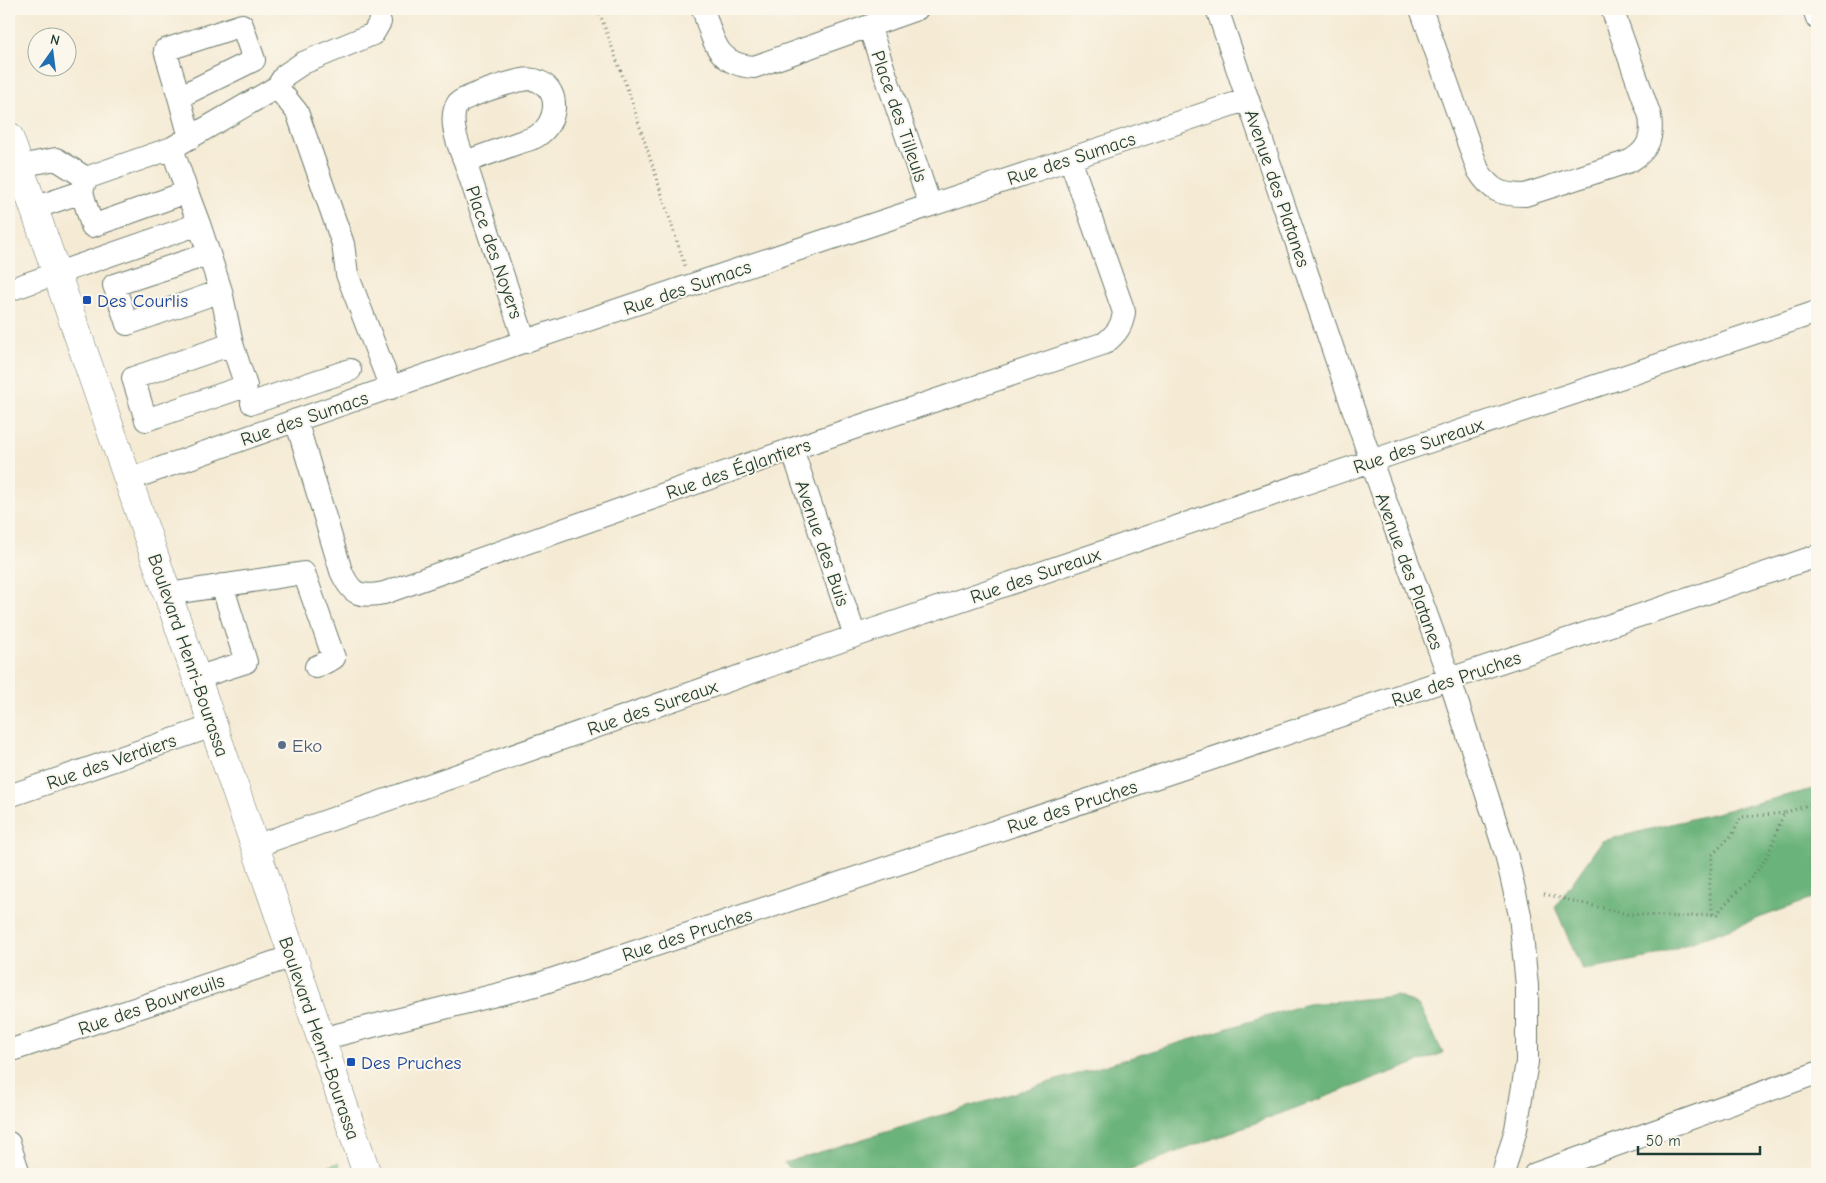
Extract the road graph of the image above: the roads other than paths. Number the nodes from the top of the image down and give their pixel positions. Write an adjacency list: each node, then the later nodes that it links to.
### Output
1 (703, 9): 9 (street, Place des Tilleuls)
2 (917, 9): 9 (street, Place des Tilleuls)
3 (1217, 9): 12 (street, Avenue des Platanes)
4 (1421, 9): 5 (street)
5 (1612, 9)
6 (1814, 9): 7 (street)
7 (1817, 18)
8 (380, 22): 10 (street)
9 (869, 26): 20 (street, Place des Tilleuls)
10 (277, 87): 14 (street); 31 (street)
11 (180, 97): 14 (street)
12 (1248, 99): 15 (street, Rue des Sumacs); 36 (street, Avenue des Platanes)
13 (9, 136): 17 (main road, Boulevard Henri-Bourassa)
14 (181, 143): 18 (street); 19 (street)
15 (1070, 159): 20 (street, Rue des Sumacs); 35 (street, Rue des Églantiers)
16 (465, 162): 16 (street, Place des Noyers); 28 (street, Place des Noyers)
17 (19, 166): 18 (street); 21 (main road, Boulevard Henri-Bourassa)
18 (84, 185): 19 (street); 21 (street)
19 (187, 192): 22 (street)
20 (930, 205): 28 (street, Rue des Sumacs)
21 (34, 208): 24 (main road, Boulevard Henri-Bourassa)
22 (199, 224): 23 (street); 24 (street)
23 (209, 254): 26 (street); 26 (street)
24 (56, 272): 25 (street); 37 (main road, Boulevard Henri-Bourassa)
25 (9, 290)
26 (220, 291): 29 (street)
27 (1817, 312): 36 (street, Rue des Sureaux)
28 (525, 342): 31 (street, Rue des Sumacs)
29 (232, 344): 32 (street); 32 (street)
30 (350, 370): 32 (street)
31 (391, 388): 33 (street, Rue des Sumacs)
32 (249, 395): 34 (street)
33 (296, 420): 34 (street, Rue des Sumacs); 35 (street, Rue des Églantiers)
34 (263, 432): 37 (street, Rue des Sumacs)
35 (792, 449): 41 (street, Avenue des Buis)
36 (1371, 461): 41 (street, Rue des Sureaux); 44 (street, Avenue des Platanes)
37 (128, 480): 40 (main road, Boulevard Henri-Bourassa)
38 (1817, 556): 44 (street, Rue des Pruches)
39 (222, 585): 40 (street); 42 (street); 43 (street)
40 (168, 594): 43 (main road, Boulevard Henri-Bourassa)
41 (855, 636): 47 (street, Rue des Sureaux)
42 (316, 667)
43 (196, 678): 45 (main road, Boulevard Henri-Bourassa)
44 (1450, 680): 49 (street, Rue des Pruches); 55 (street, Avenue des Platanes)
45 (213, 726): 46 (street, Rue des Verdiers); 47 (main road, Boulevard Henri-Bourassa)
46 (9, 796)
47 (255, 846): 48 (main road, Boulevard Henri-Bourassa)
48 (293, 956): 49 (main road, Boulevard Henri-Bourassa); 50 (street, Rue des Bouvreuils)
49 (321, 1039): 54 (main road, Boulevard Henri-Bourassa)
50 (9, 1052)
51 (1817, 1073): 56 (street)
52 (9, 1143): 53 (street)
53 (19, 1174)
54 (367, 1174)
55 (1503, 1174)
56 (1535, 1174)

